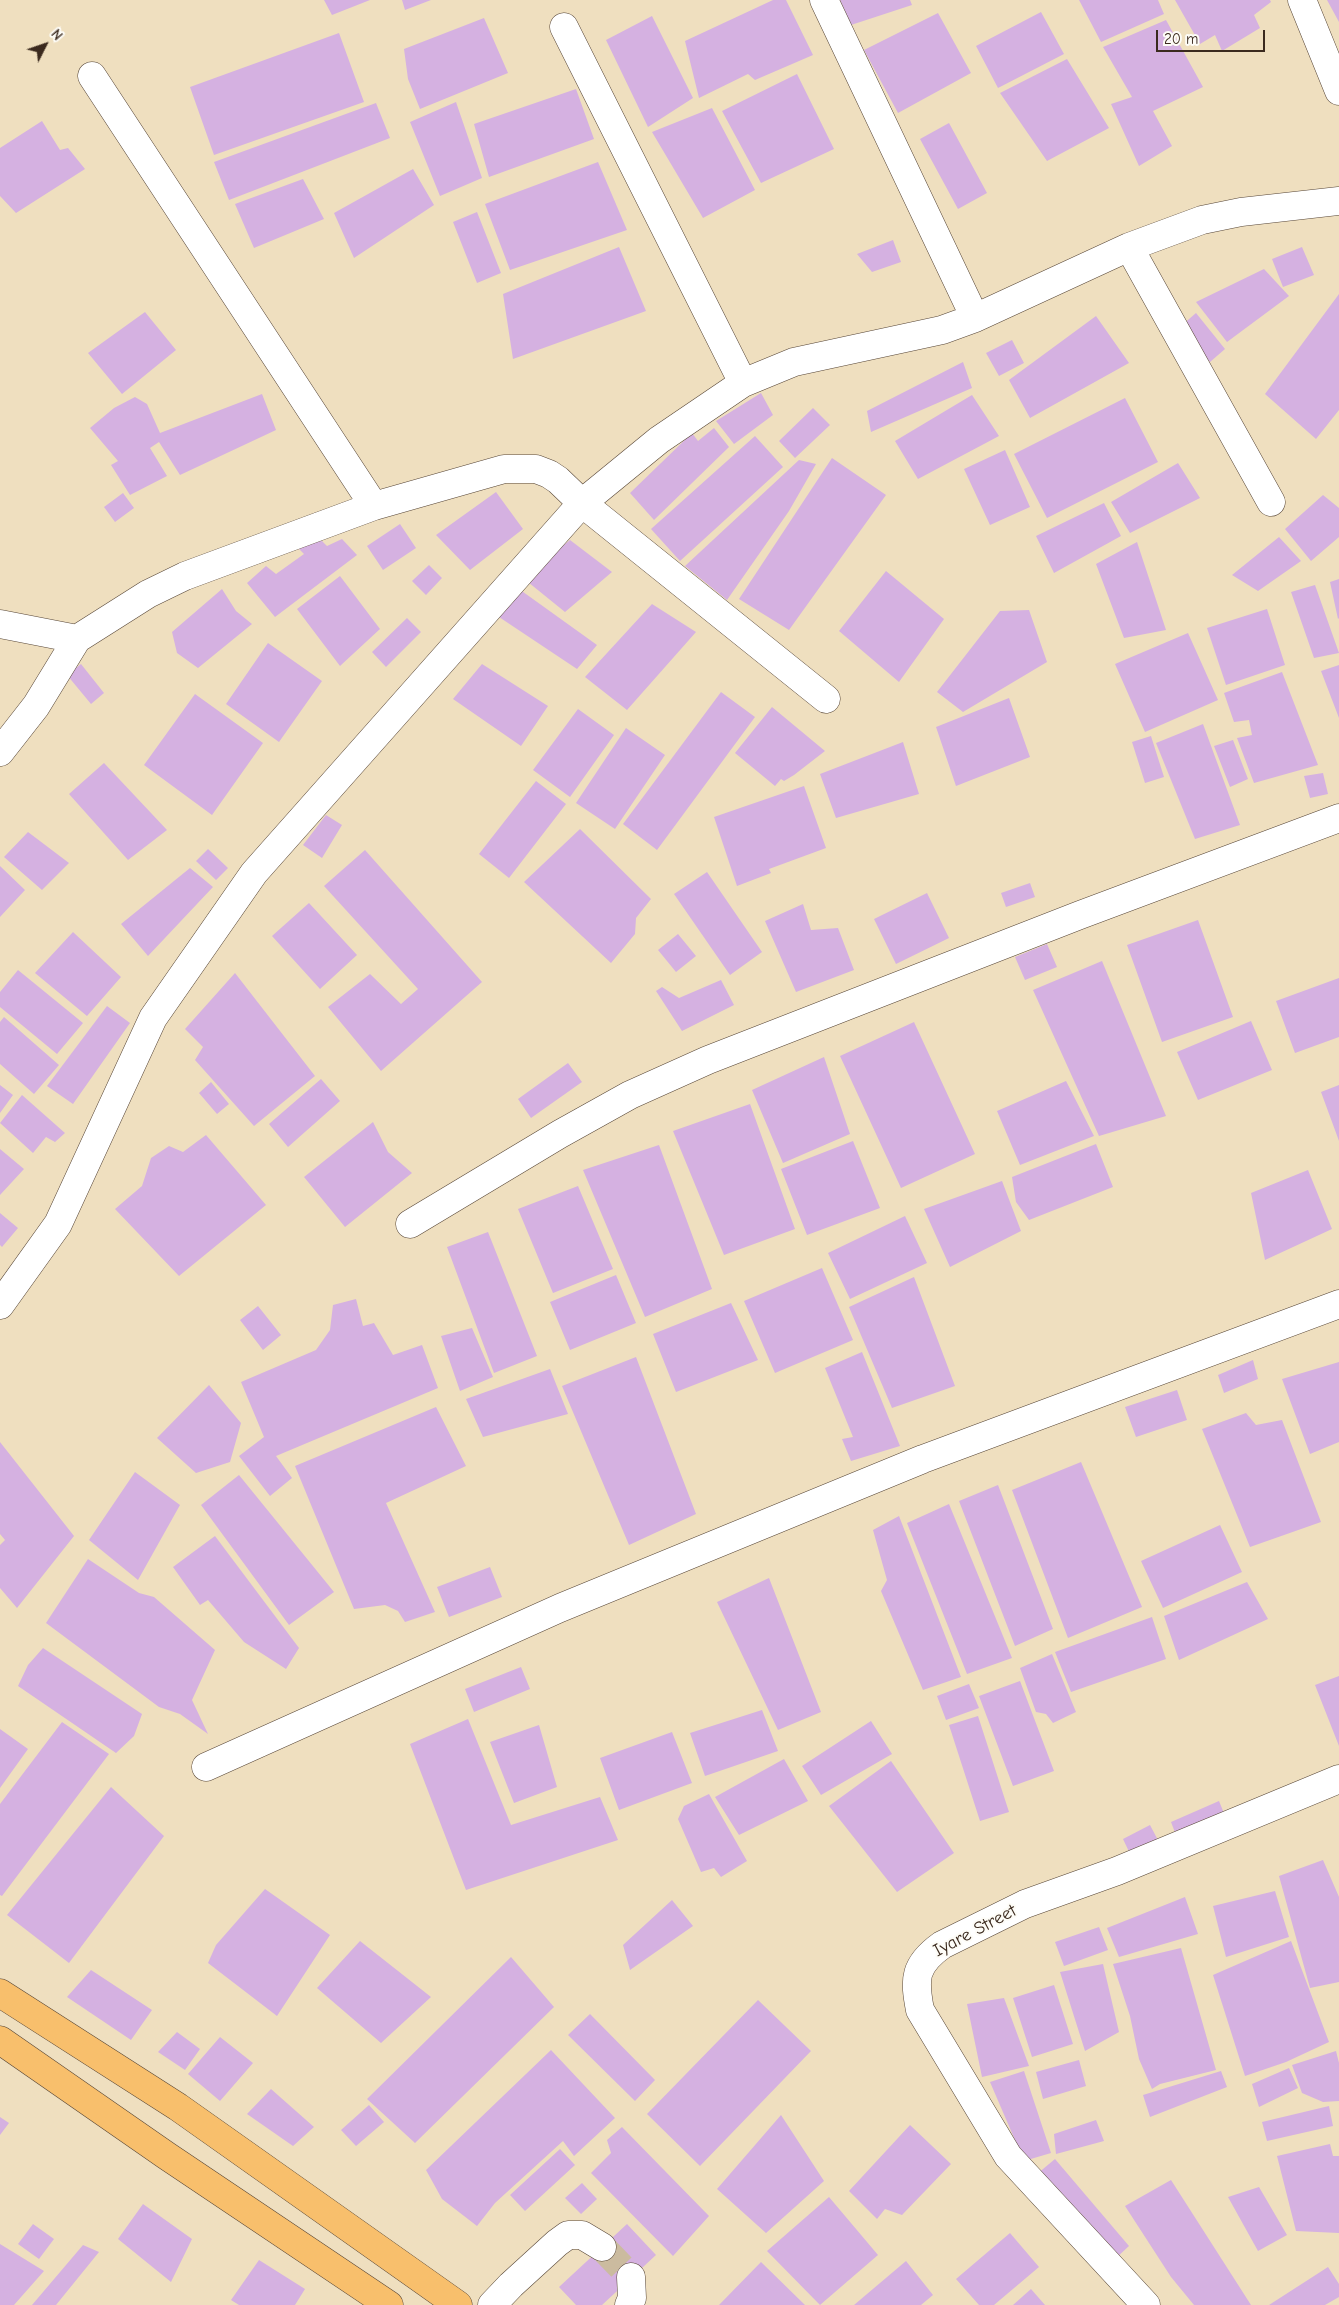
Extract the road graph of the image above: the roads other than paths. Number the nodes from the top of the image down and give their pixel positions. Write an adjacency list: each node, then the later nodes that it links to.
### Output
1 (824, 0): 8 (street)
2 (1302, 0): 5 (street)
3 (564, 27): 9 (street)
4 (92, 76): 12 (street)
5 (1339, 91)
6 (1339, 201): 7 (street)
7 (1129, 247): 8 (street); 10 (street)
8 (975, 318): 9 (street)
9 (743, 383): 11 (street)
10 (1271, 502)
11 (582, 503): 12 (street); 15 (street); 20 (street)
12 (374, 506): 14 (street)
13 (0, 624): 14 (street)
14 (77, 639): 16 (street)
15 (826, 699)
16 (0, 752)
17 (1339, 818): 18 (street)
18 (410, 1224)
19 (1339, 1304): 21 (street)
20 (0, 1305)
21 (206, 1767)
22 (1339, 1779): 31 (street, Iyare Street)
23 (0, 1992): 28 (main road)
24 (0, 2040): 27 (main road)
25 (602, 2247): 29 (street)
26 (631, 2277): 30 (street)
27 (389, 2305)
28 (458, 2305)
29 (492, 2305)
30 (629, 2305)
31 (1146, 2305)

